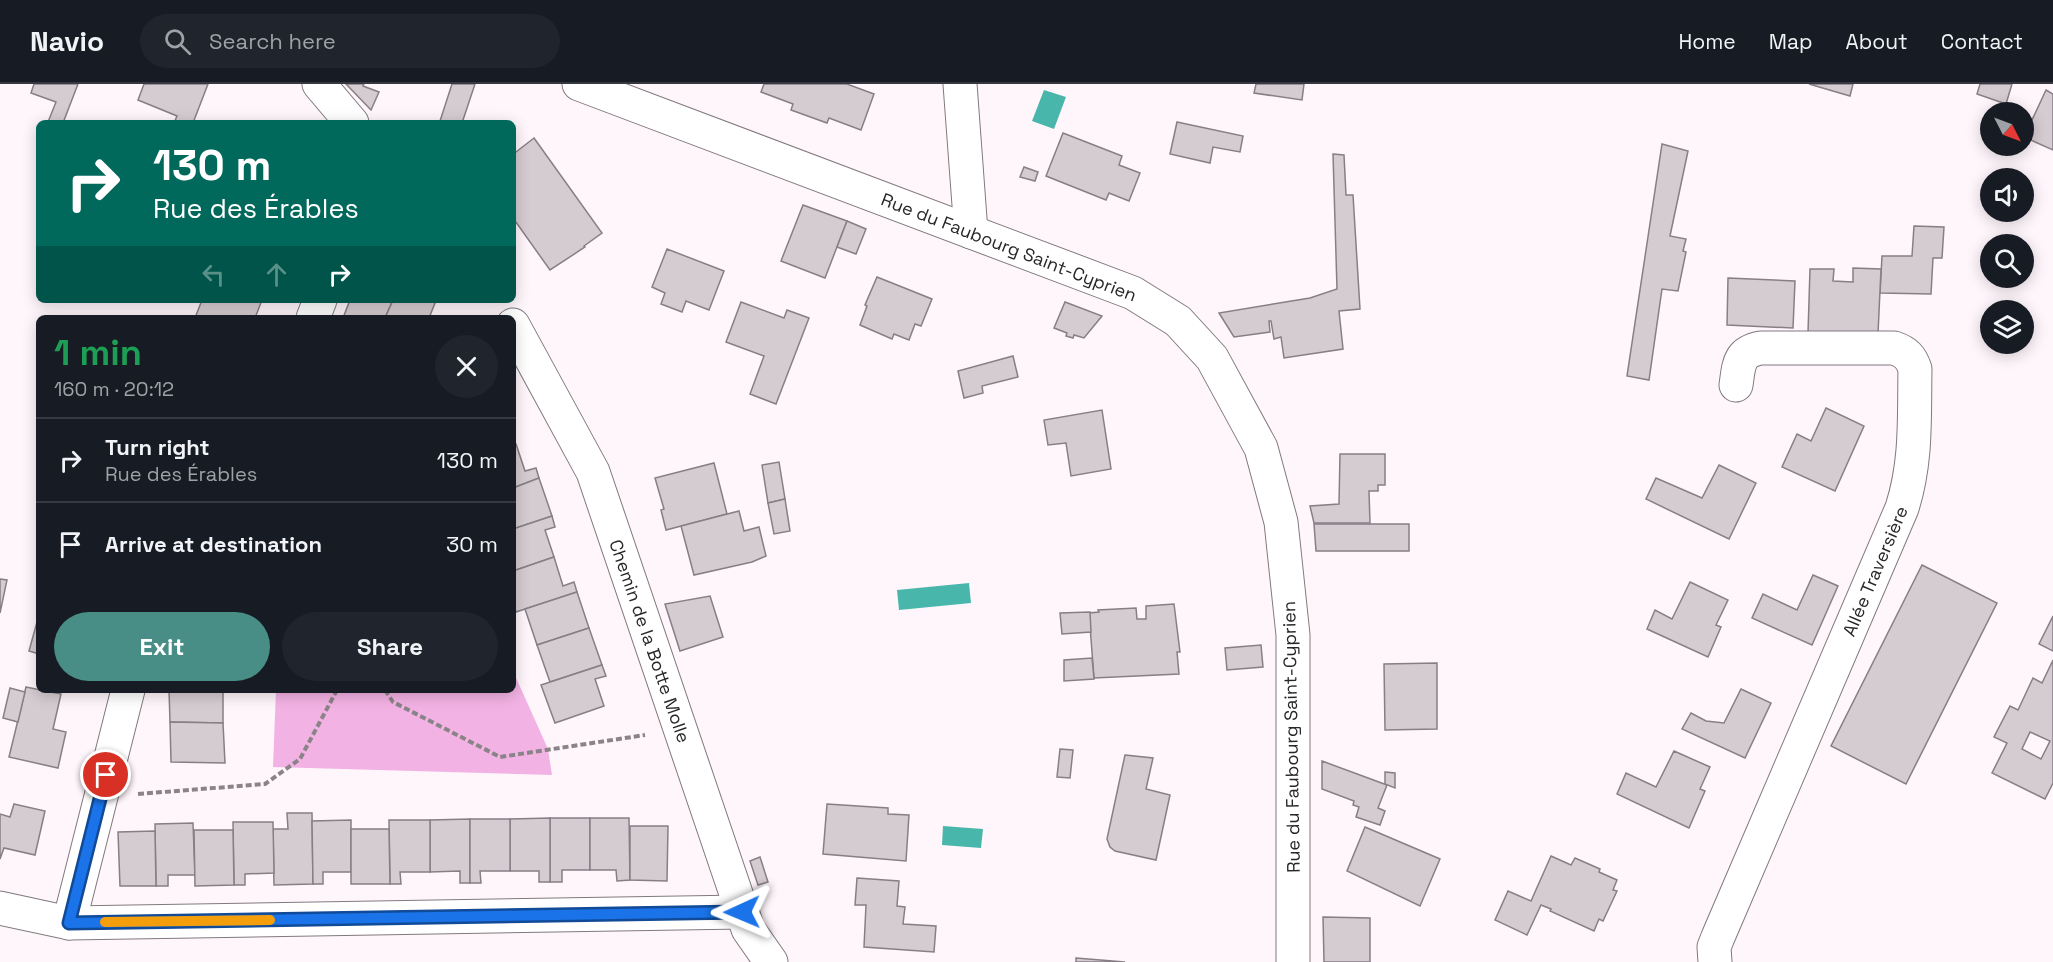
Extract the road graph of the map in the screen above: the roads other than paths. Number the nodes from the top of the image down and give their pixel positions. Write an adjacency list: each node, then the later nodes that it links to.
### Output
1 (319, 84): 4 (street)
2 (582, 84): 5 (street, Rue du Faubourg Saint-Cyprien)
3 (960, 84): 5 (street)
4 (349, 120)
5 (971, 232): 13 (street, Rue du Faubourg Saint-Cyprien)
6 (516, 331): 10 (street, Chemin de la Botte Molle)
7 (1736, 385): 14 (street, Allée Traversière)
8 (127, 693): 11 (street)
9 (0, 908): 11 (street)
10 (742, 912): 11 (street); 12 (street, Chemin de la Botte Molle)
11 (69, 923)
12 (771, 962)
13 (1293, 962)
14 (1715, 962)

